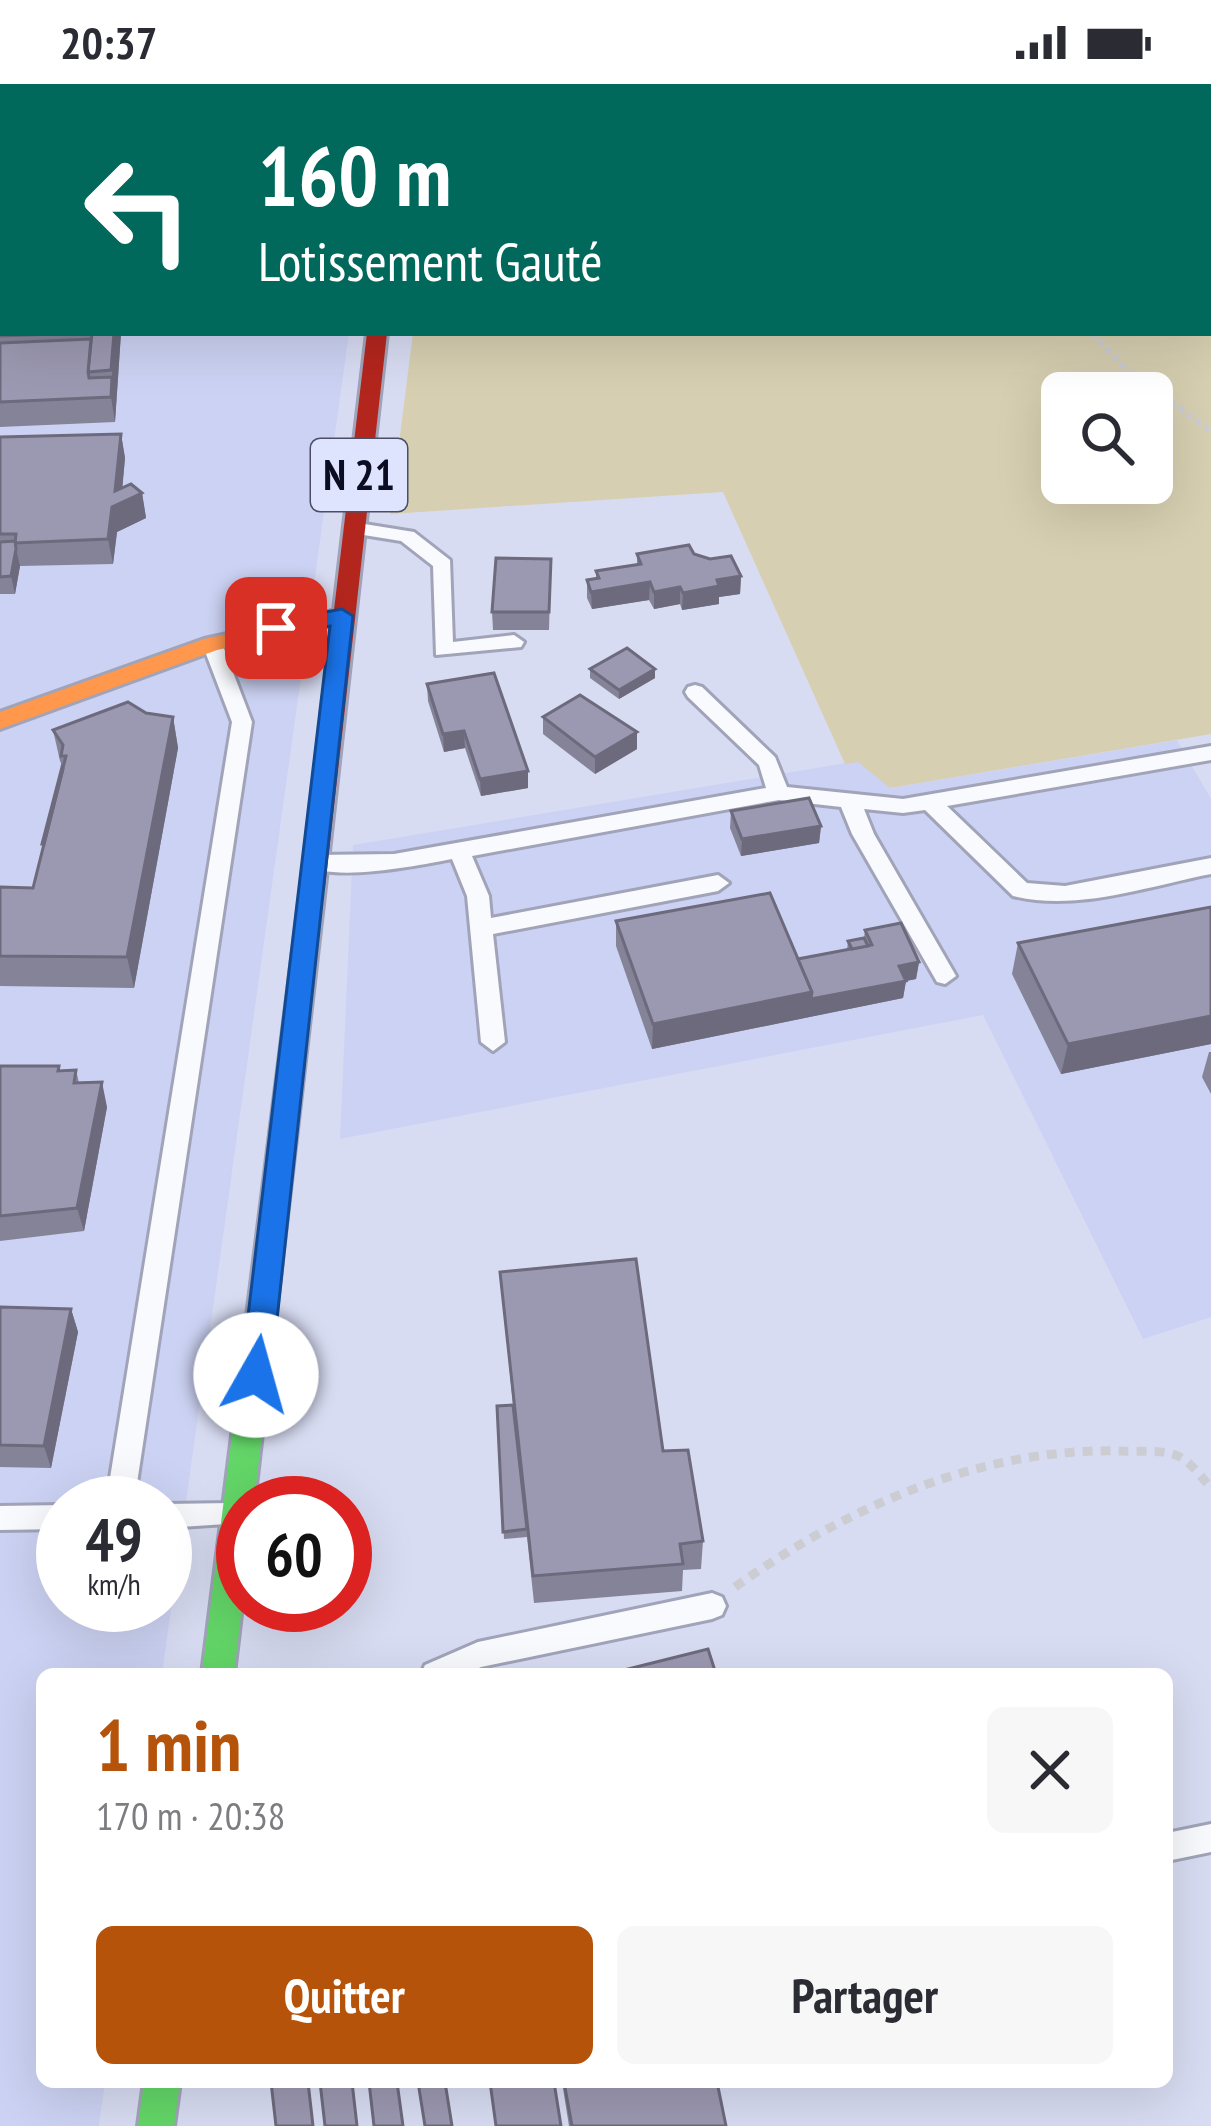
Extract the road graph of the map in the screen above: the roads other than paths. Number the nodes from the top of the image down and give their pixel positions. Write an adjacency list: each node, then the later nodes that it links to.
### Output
1 (377, 336): 2 (main road, N 21)
2 (352, 528): 3 (main road, N 21); 4 (lane)
3 (342, 616): 5 (main road); 13 (main road, N 21)
4 (514, 642)
5 (213, 646): 7 (main road); 19 (lane)
6 (695, 692): 9 (lane)
7 (0, 721)
8 (1211, 753): 11 (lane)
9 (779, 793): 10 (lane); 12 (lane)
10 (849, 800): 11 (lane); 17 (lane)
11 (928, 801): 14 (lane)
12 (460, 850): 13 (lane); 16 (lane)
13 (314, 863): 20 (main road, N 21)
14 (1211, 866)
15 (718, 884): 16 (lane)
16 (481, 928): 18 (lane)
17 (945, 976)
18 (493, 1042)
19 (124, 1476)
20 (244, 1476)
21 (36, 1517): 22 (lane)
22 (0, 1518)
23 (712, 1606): 26 (lane)
24 (224, 1632): 25 (main road, N 21)
25 (219, 1668)
26 (449, 1668)
27 (1211, 1838): 28 (lane)
28 (1173, 1846)
29 (161, 2088): 30 (main road)
30 (156, 2126)

